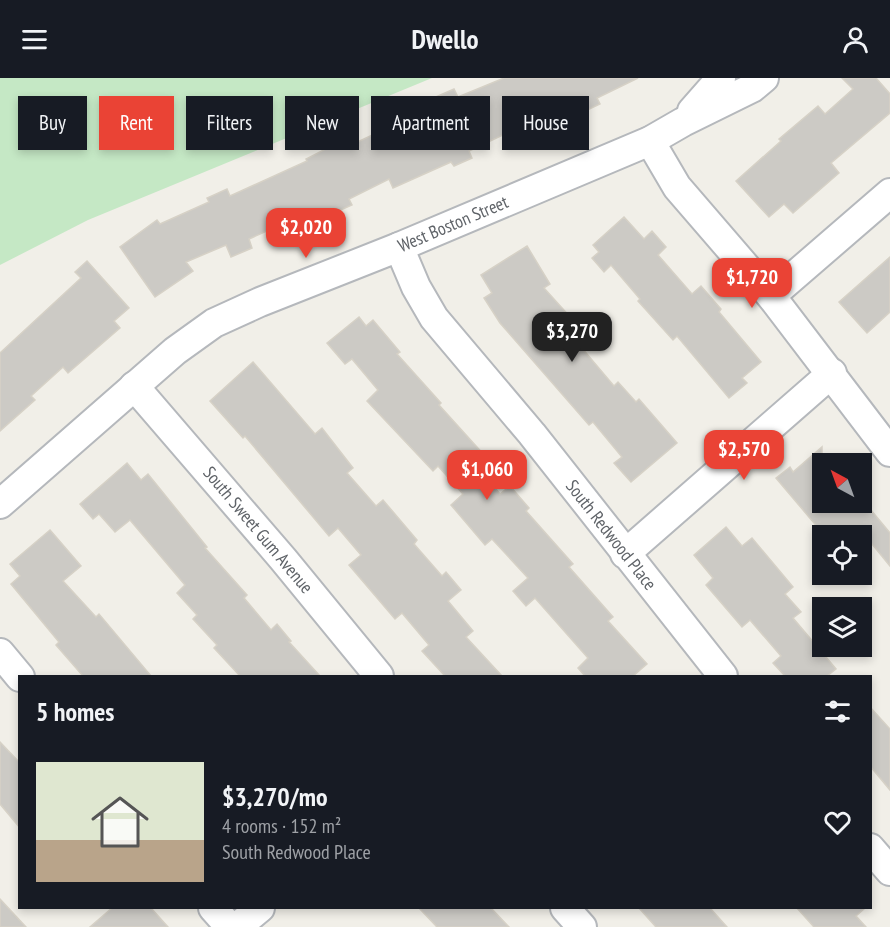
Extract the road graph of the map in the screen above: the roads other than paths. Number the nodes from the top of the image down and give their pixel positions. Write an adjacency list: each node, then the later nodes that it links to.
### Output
1 (764, 78): 2 (street, West Boston Street)
2 (710, 89): 3 (street, West Boston Street)
3 (650, 141): 5 (street, West Boston Street); 6 (street)
4 (890, 194): 6 (street)
5 (399, 247): 8 (street, West Boston Street); 11 (street, South Redwood Place)
6 (771, 296): 7 (street)
7 (832, 373): 9 (street); 11 (street)
8 (134, 386): 10 (street, West Boston Street); 14 (street, South Sweet Gum Avenue)
9 (890, 452)
10 (0, 504)
11 (625, 554): 15 (street, South Redwood Place)
12 (0, 653): 13 (street)
13 (18, 675)
14 (378, 675)
15 (722, 675)
16 (872, 850): 17 (street)
17 (890, 871)
18 (214, 909): 21 (street)
19 (259, 909): 22 (street)
20 (566, 909): 23 (street)
21 (230, 927)
22 (237, 927)
23 (582, 927)

